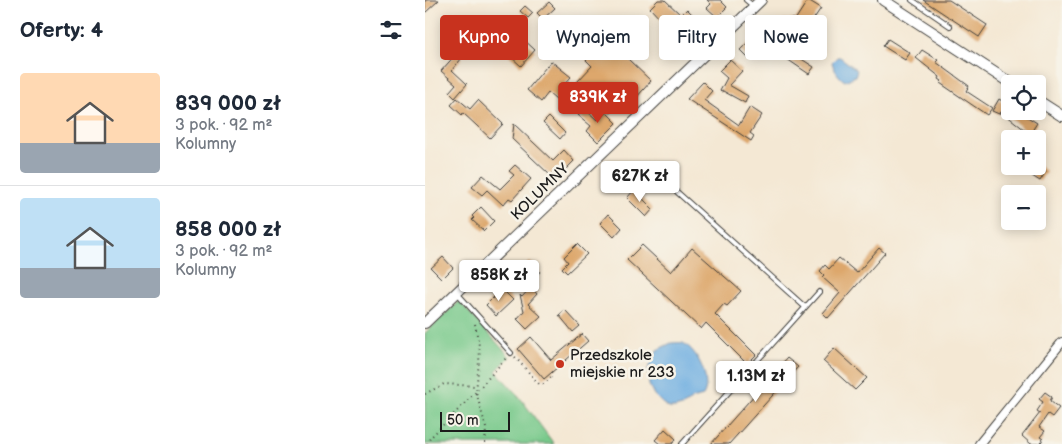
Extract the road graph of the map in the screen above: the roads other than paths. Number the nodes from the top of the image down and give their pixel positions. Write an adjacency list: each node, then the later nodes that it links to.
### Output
1 (883, 0): 5 (street)
2 (912, 0): 4 (lane)
3 (754, 2): 9 (street, KOLUMNY)
4 (950, 26)
5 (1001, 77)
6 (1046, 106): 7 (street)
7 (1062, 116)
8 (677, 192): 11 (lane)
9 (457, 292): 12 (street, KOLUMNY); 14 (lane)
10 (819, 292): 11 (lane)
11 (805, 308): 15 (lane)
12 (425, 323)
13 (1062, 342): 16 (street)
14 (511, 353)
15 (682, 444)
16 (979, 444)

